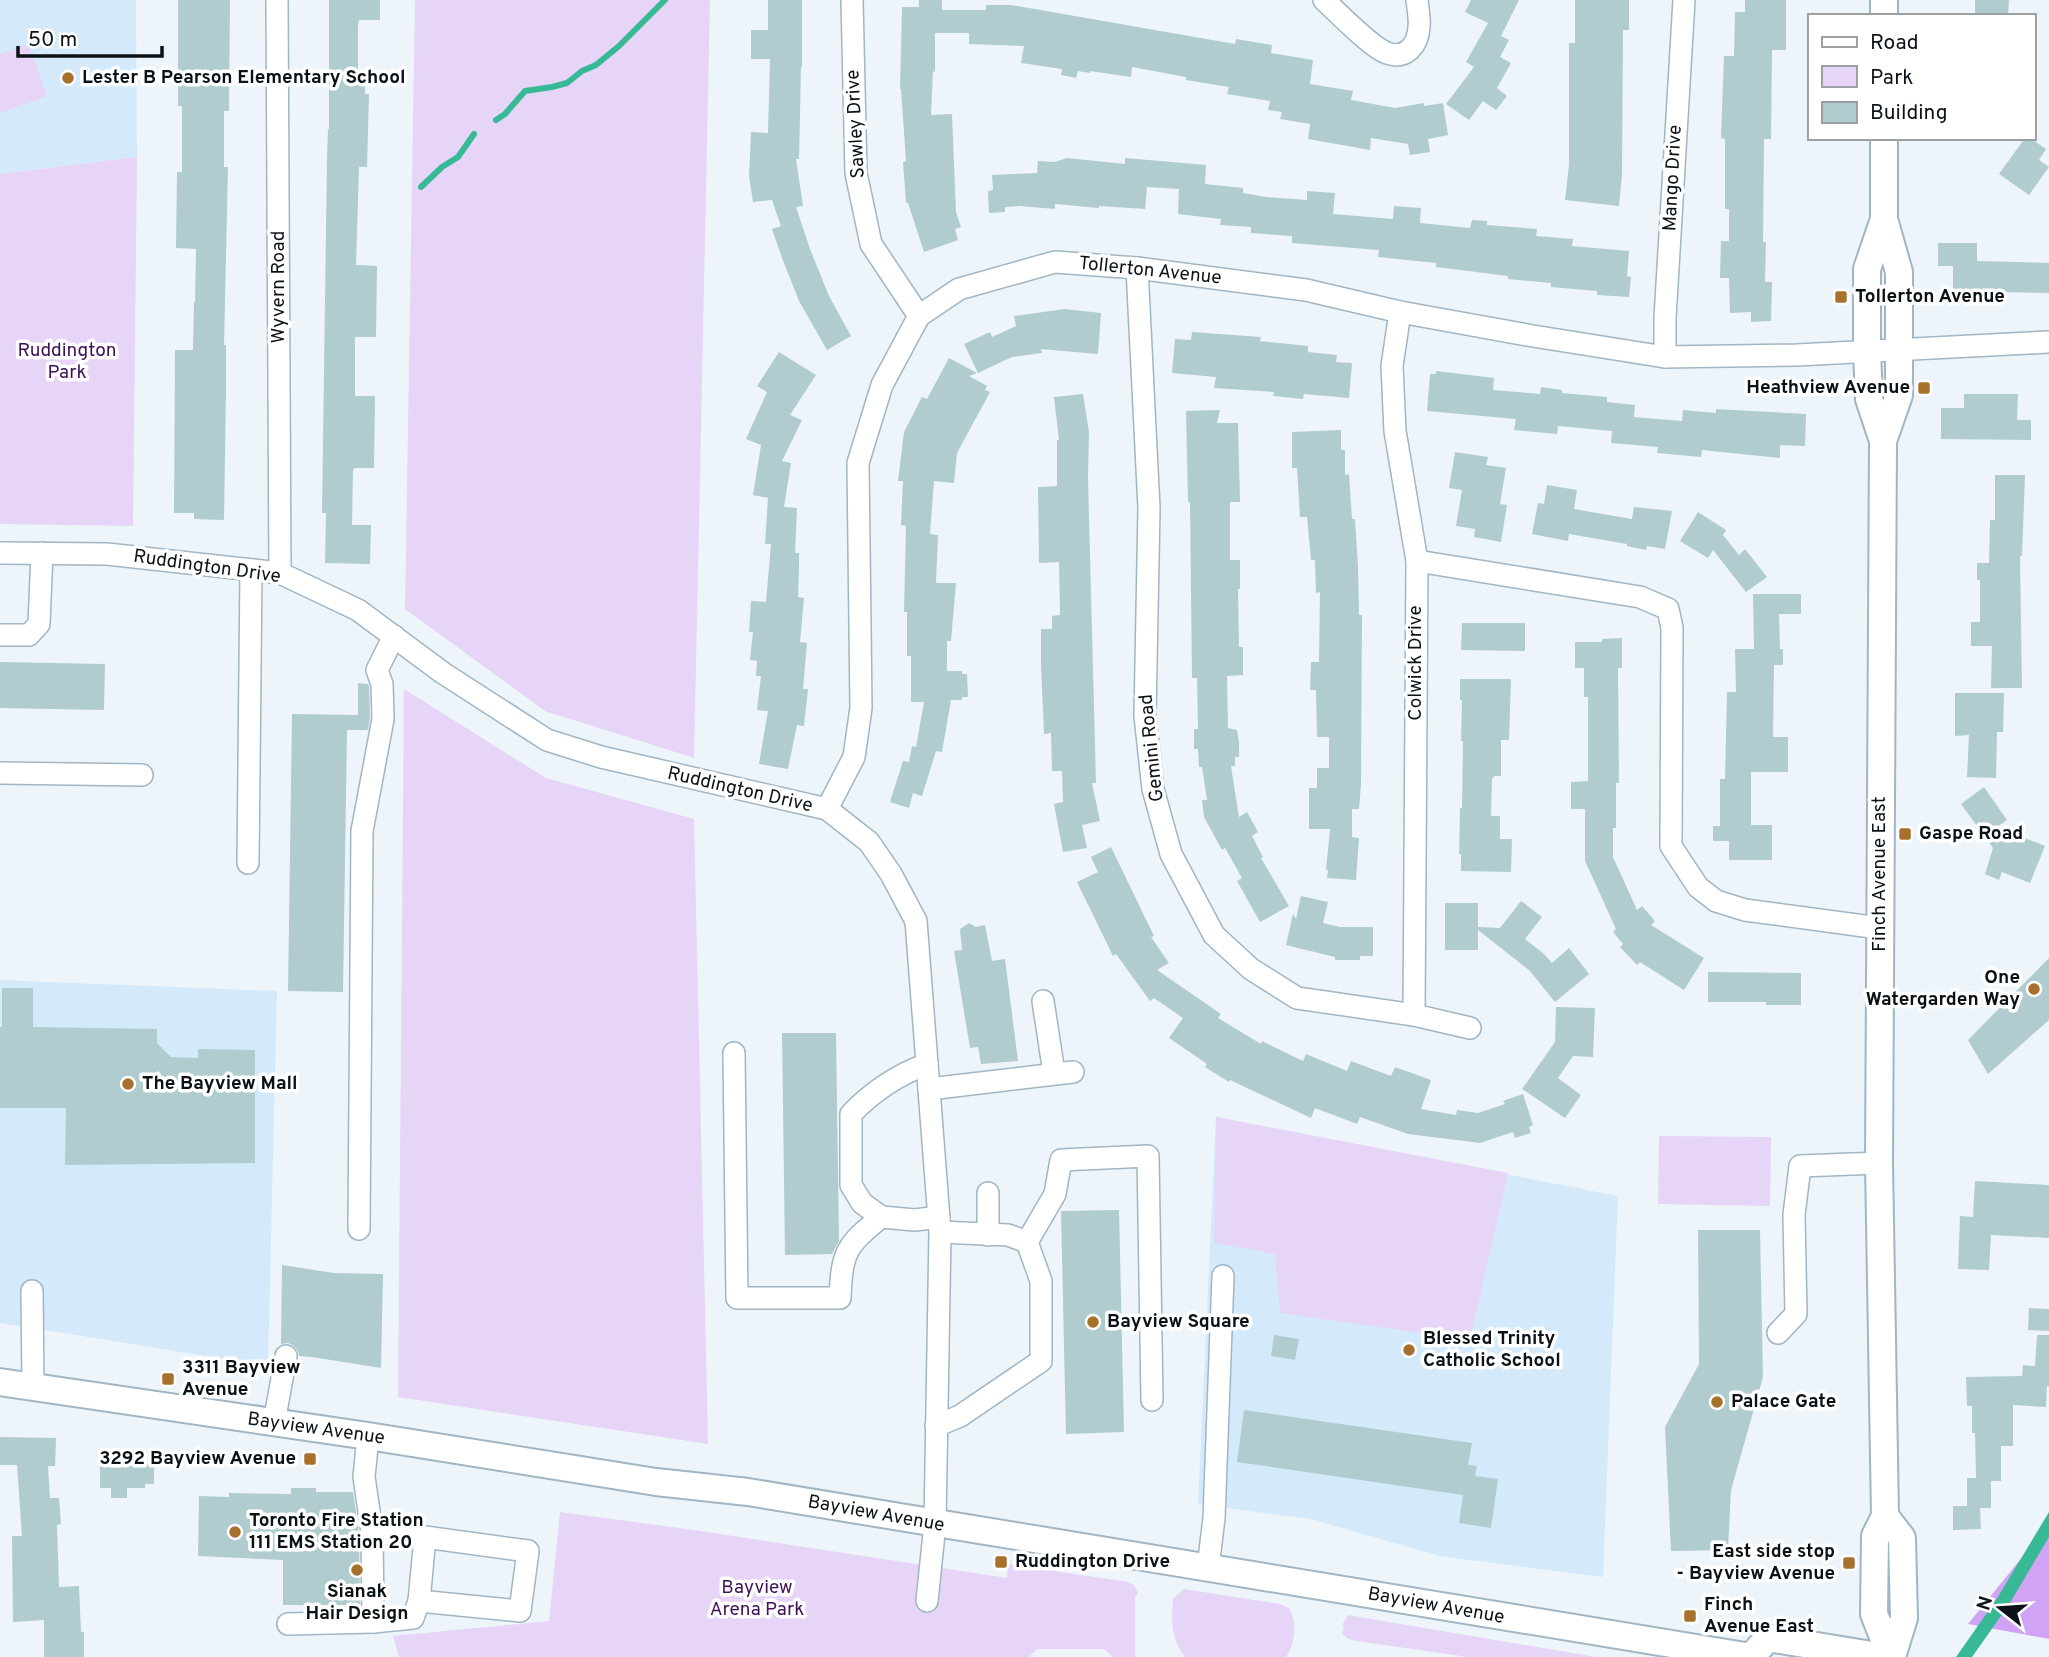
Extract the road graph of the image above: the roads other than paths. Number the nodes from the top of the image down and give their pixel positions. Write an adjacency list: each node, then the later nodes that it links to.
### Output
1 (276, 0): 20 (street, Wyvern Road)
2 (852, 0): 10 (street, Sawley Drive)
3 (1324, 0): 4 (street)
4 (1417, 0)
5 (1684, 0): 14 (street, Mango Drive)
6 (1884, 140): 7 (main road, Finch Avenue East)
7 (1884, 219): 12 (main road, Finch Avenue East); 13 (main road, Finch Avenue East)
8 (1137, 268): 9 (street, Tollerton Avenue); 10 (street, Tollerton Avenue); 29 (street, Gemini Road)
9 (1400, 312): 14 (street, Tollerton Avenue); 18 (street, Colwick Drive)
10 (919, 316): 25 (street, Tollerton Avenue)
11 (2049, 342): 12 (street)
12 (1899, 349): 13 (street, Tollerton Avenue); 15 (main road, Finch Avenue East)
13 (1867, 351): 14 (street, Tollerton Avenue); 15 (main road, Finch Avenue East)
14 (1665, 357)
15 (1883, 441): 27 (main road, Finch Avenue East)
16 (0, 553): 17 (street, Ruddington Drive)
17 (41, 553): 19 (street, Ruddington Drive); 21 (street)
18 (1417, 561): 27 (street); 29 (street, Colwick Drive)
19 (251, 570): 20 (street, Ruddington Drive); 26 (street)
20 (280, 573): 22 (street, Ruddington Drive)
21 (0, 635)
22 (394, 636): 25 (street, Ruddington Drive); 38 (street)
23 (0, 774): 24 (street)
24 (142, 775)
25 (827, 809): 32 (street, Ruddington Drive)
26 (248, 863)
27 (1879, 928): 34 (main road, Finch Avenue East)
28 (1043, 1001): 33 (street)
29 (1414, 1015): 30 (street, Gemini Road)
30 (1470, 1028)
31 (734, 1053): 36 (street)
32 (927, 1064): 33 (street, Ruddington Drive); 36 (street)
33 (929, 1089): 37 (street, Ruddington Drive)
34 (1879, 1163): 43 (street); 61 (main road, Finch Avenue East)
35 (988, 1193): 39 (street)
36 (881, 1217): 37 (street)
37 (939, 1224): 39 (street); 49 (street, Ruddington Drive)
38 (359, 1229)
39 (989, 1235): 40 (street)
40 (1027, 1242): 47 (street); 49 (street)
41 (1223, 1276): 54 (street)
42 (32, 1291): 46 (street)
43 (1778, 1333)
44 (286, 1356): 48 (street)
45 (0, 1382): 46 (main road, Bayview Avenue)
46 (33, 1387): 48 (main road, Bayview Avenue)
47 (1152, 1400)
48 (275, 1423): 50 (main road, Bayview Avenue)
49 (936, 1426): 51 (street, Ruddington Drive)
50 (368, 1436): 51 (main road, Bayview Avenue); 52 (street)
51 (935, 1524): 54 (main road, Bayview Avenue); 56 (street, Ruddington Drive)
52 (372, 1532): 53 (street); 57 (street)
53 (425, 1537): 55 (street); 55 (street)
54 (1208, 1568): 59 (main road, Bayview Avenue)
55 (419, 1601): 57 (street)
56 (927, 1601)
57 (373, 1622): 58 (street)
58 (288, 1625)
59 (1751, 1657): 60 (main road, Bayview Avenue)
60 (1884, 1657)
61 (1892, 1657)

